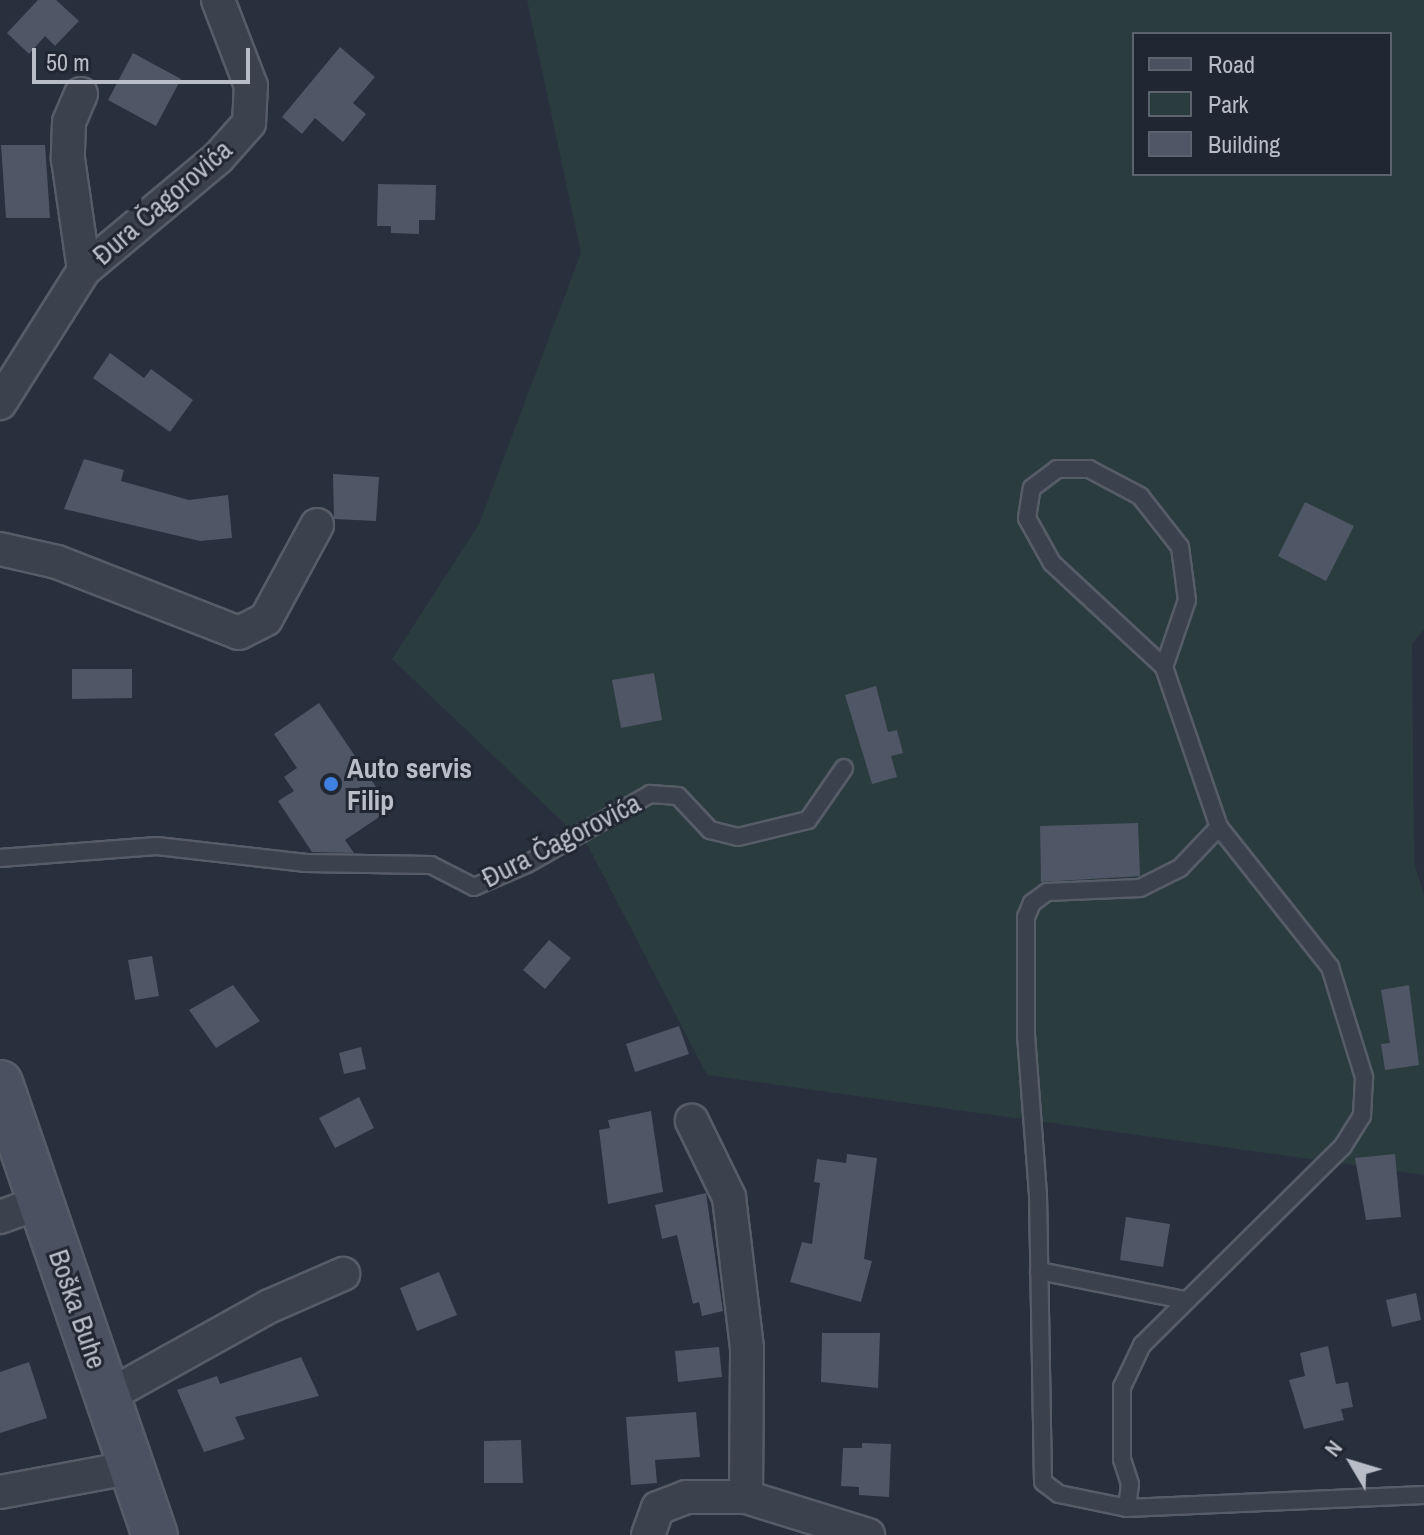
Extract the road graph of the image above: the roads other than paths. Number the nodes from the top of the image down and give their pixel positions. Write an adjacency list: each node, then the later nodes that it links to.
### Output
1 (218, 0): 3 (street, Đura Čagorovića)
2 (81, 94): 3 (street)
3 (84, 270): 4 (street, Đura Čagorovića)
4 (0, 403)
5 (317, 525): 6 (street)
6 (0, 549)
7 (1164, 667): 7 (lane); 9 (lane)
8 (844, 768): 10 (lane, Đura Čagorovića)
9 (1219, 827): 15 (lane); 17 (lane)
10 (0, 858)
11 (0, 1083): 13 (street, Boška Buhe)
12 (692, 1121): 22 (street)
13 (41, 1202): 14 (street); 18 (street, Boška Buhe)
14 (0, 1217)
15 (1039, 1271): 17 (lane); 23 (lane)
16 (343, 1274): 18 (street)
17 (1184, 1300): 23 (lane)
18 (108, 1396): 19 (street, Boška Buhe)
19 (133, 1467): 20 (street); 24 (street, Boška Buhe)
20 (0, 1492)
21 (1424, 1495): 23 (lane)
22 (746, 1497): 25 (street); 26 (street)
23 (1127, 1508)
24 (155, 1535)
25 (648, 1535)
26 (868, 1535)

